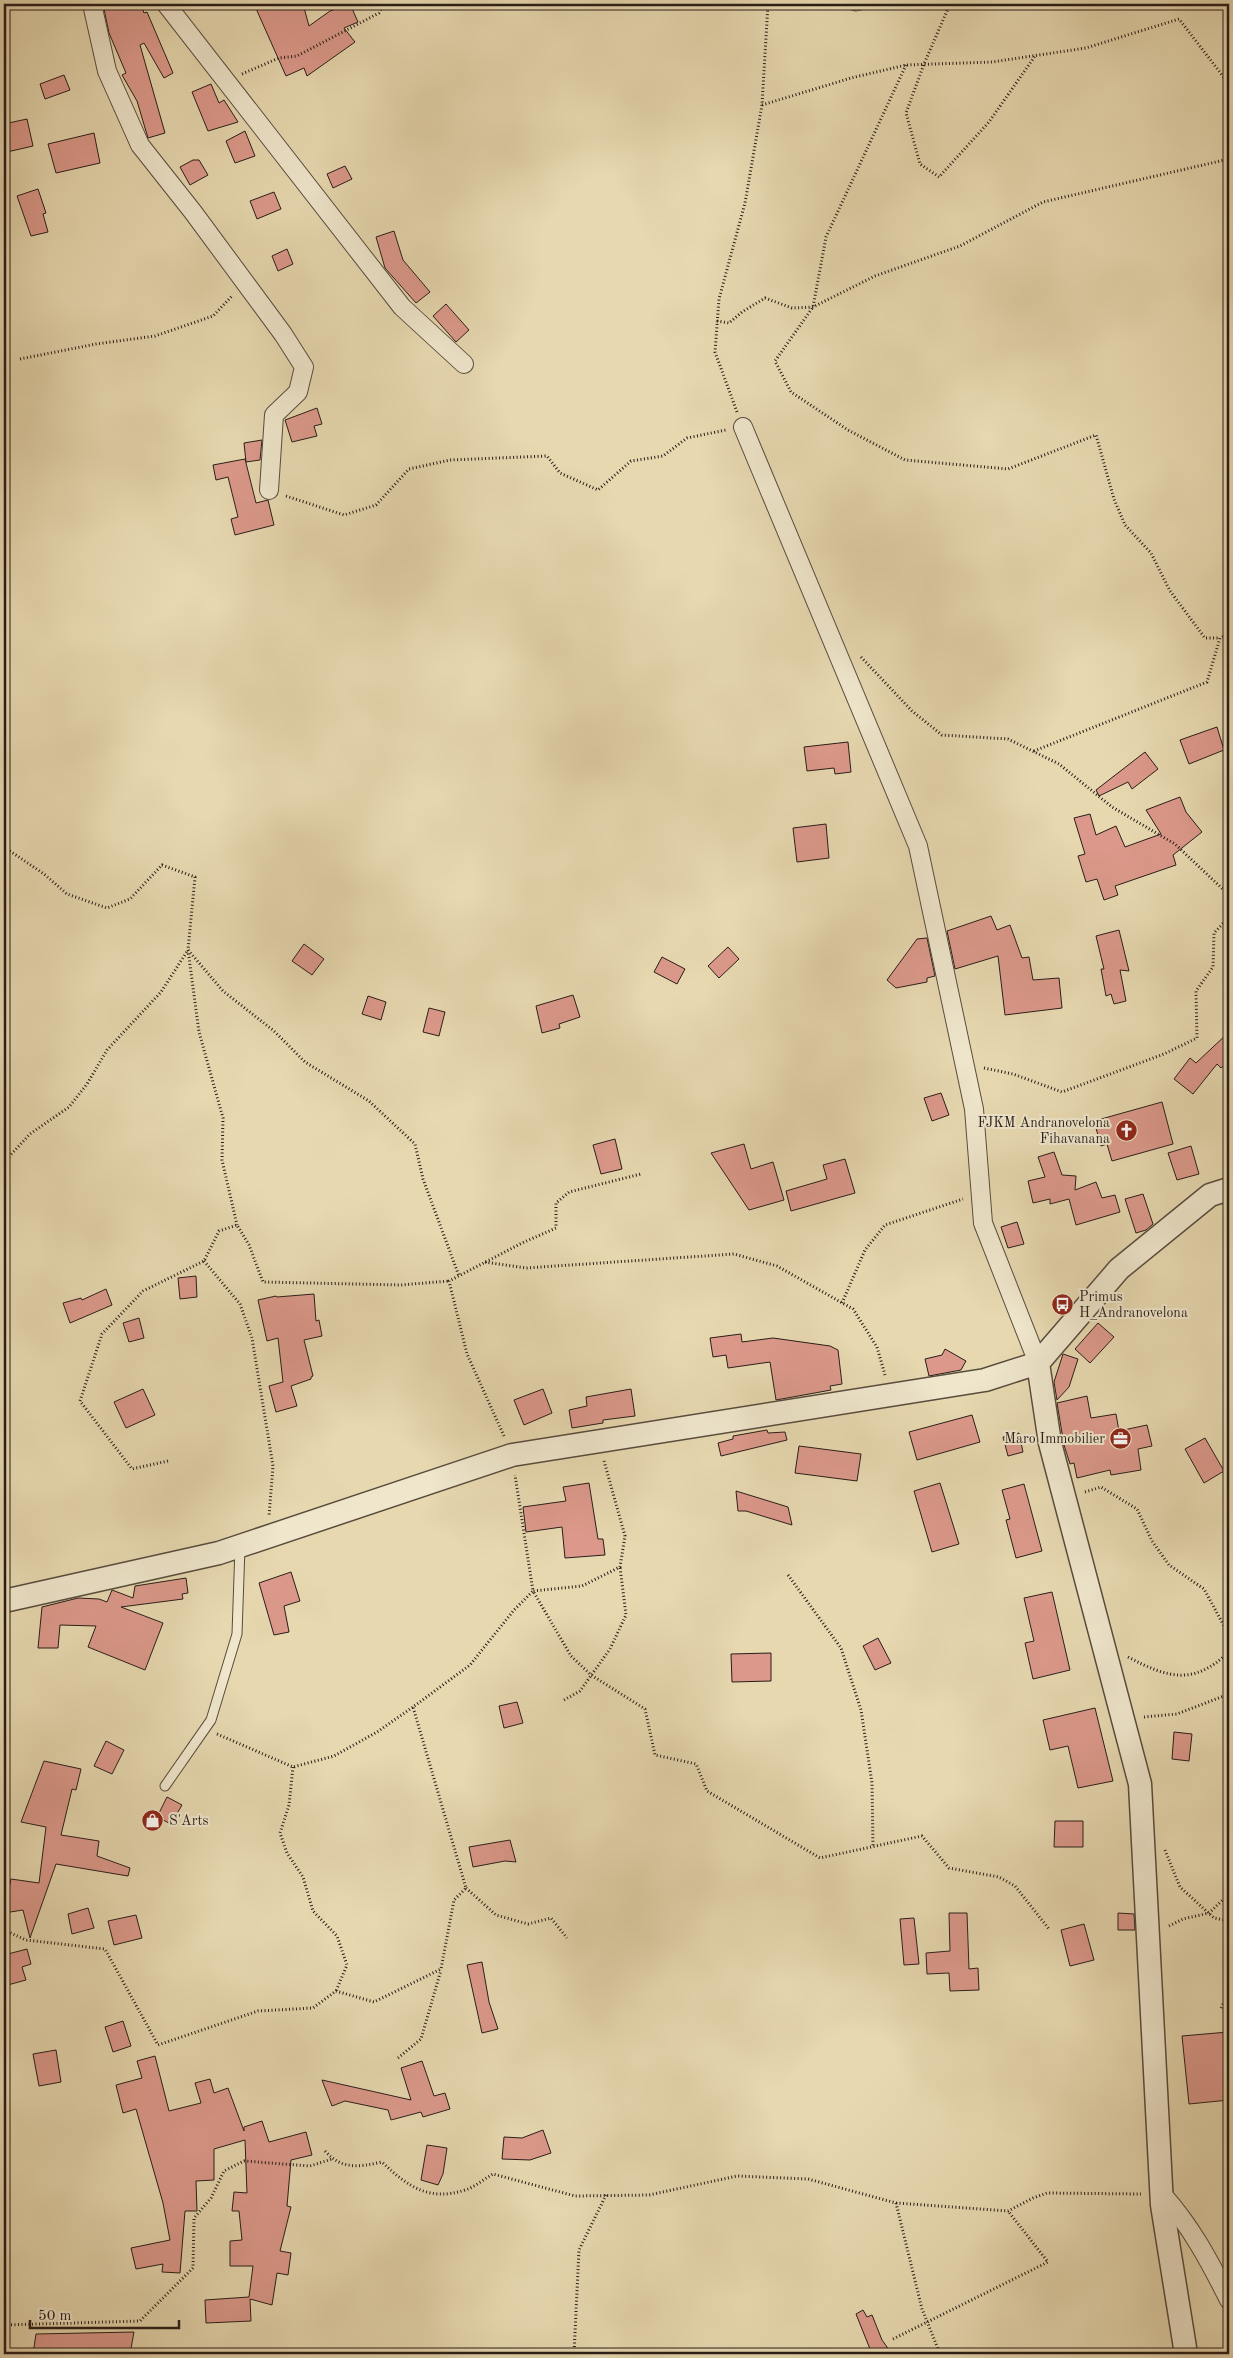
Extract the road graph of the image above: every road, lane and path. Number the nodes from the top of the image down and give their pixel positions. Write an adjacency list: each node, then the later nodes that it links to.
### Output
1 (92, 4): 15 (street)
2 (166, 4): 11 (street)
3 (384, 4): 11 (path)
4 (768, 4): 13 (path)
5 (849, 4): 6 (lane)
6 (864, 4)
7 (950, 4): 9 (path)
8 (1036, 56): 9 (path); 9 (path); 12 (path)
9 (924, 64): 10 (path)
10 (906, 65): 13 (path); 16 (path)
11 (226, 81): 19 (street)
12 (1229, 84)
13 (762, 105): 17 (path)
14 (1229, 158): 16 (path)
15 (245, 282): 18 (path); 21 (street)
16 (814, 306): 17 (path); 23 (path)
17 (717, 322): 20 (path)
18 (20, 360)
19 (464, 364)
20 (743, 427): 21 (path); 30 (street)
21 (269, 490)
22 (1229, 634): 23 (path)
23 (1220, 638): 25 (path)
24 (858, 654): 25 (path)
25 (1034, 751): 27 (path)
26 (4, 847): 29 (path)
27 (1229, 895)
28 (1229, 917): 30 (path)
29 (188, 950): 31 (path); 35 (path); 38 (path)
30 (964, 1064): 34 (street)
31 (4, 1162)
32 (641, 1174): 37 (path)
33 (1229, 1189): 41 (street)
34 (980, 1193): 40 (path); 41 (street)
35 (237, 1225): 36 (path); 39 (path)
36 (204, 1260): 45 (path); 47 (path)
37 (485, 1262): 38 (path); 40 (path)
38 (459, 1276): 39 (path)
39 (448, 1281): 44 (path)
40 (842, 1303): 42 (path)
41 (1038, 1363): 42 (street); 46 (street)
42 (890, 1395): 43 (street)
43 (598, 1441): 44 (street); 49 (path)
44 (512, 1455): 47 (street); 51 (path)
45 (168, 1461)
46 (1065, 1499): 53 (path); 54 (street)
47 (268, 1537): 48 (street)
48 (240, 1547): 52 (street); 61 (lane)
49 (620, 1567): 51 (path); 56 (path)
50 (788, 1576): 64 (path)
51 (533, 1591): 56 (path); 59 (path)
52 (4, 1601)
53 (1229, 1636)
54 (1103, 1644): 55 (path); 60 (street)
55 (1229, 1652)
56 (591, 1675): 58 (path); 64 (path)
57 (1229, 1694): 60 (path)
58 (564, 1700)
59 (413, 1707): 62 (path); 66 (path)
60 (1123, 1719): 72 (street)
61 (205, 1728): 62 (path); 63 (lane)
62 (293, 1767): 75 (path)
63 (165, 1786)
64 (873, 1847): 71 (path)
65 (1165, 1849): 68 (path)
66 (466, 1888): 73 (path); 74 (path)
67 (1229, 1894): 68 (path)
68 (1209, 1912): 69 (path); 72 (path)
69 (1229, 1921)
70 (4, 1930): 75 (path)
71 (1049, 1930)
72 (1148, 1936): 81 (street)
73 (567, 1938)
74 (441, 1969): 75 (path); 78 (path)
75 (336, 1991)
76 (1229, 1992): 77 (path)
77 (1220, 2008)
78 (398, 2058)
79 (325, 2151): 80 (path)
80 (332, 2159): 82 (path); 87 (path)
81 (1162, 2194): 84 (path); 85 (street); 91 (street)
82 (606, 2195): 83 (path); 89 (path)
83 (896, 2203): 84 (path); 86 (path)
84 (1008, 2211): 86 (path)
85 (1229, 2300)
86 (928, 2323): 88 (path); 90 (path)
87 (4, 2325)
88 (893, 2339)
89 (574, 2354)
90 (940, 2354)
91 (1186, 2354)

